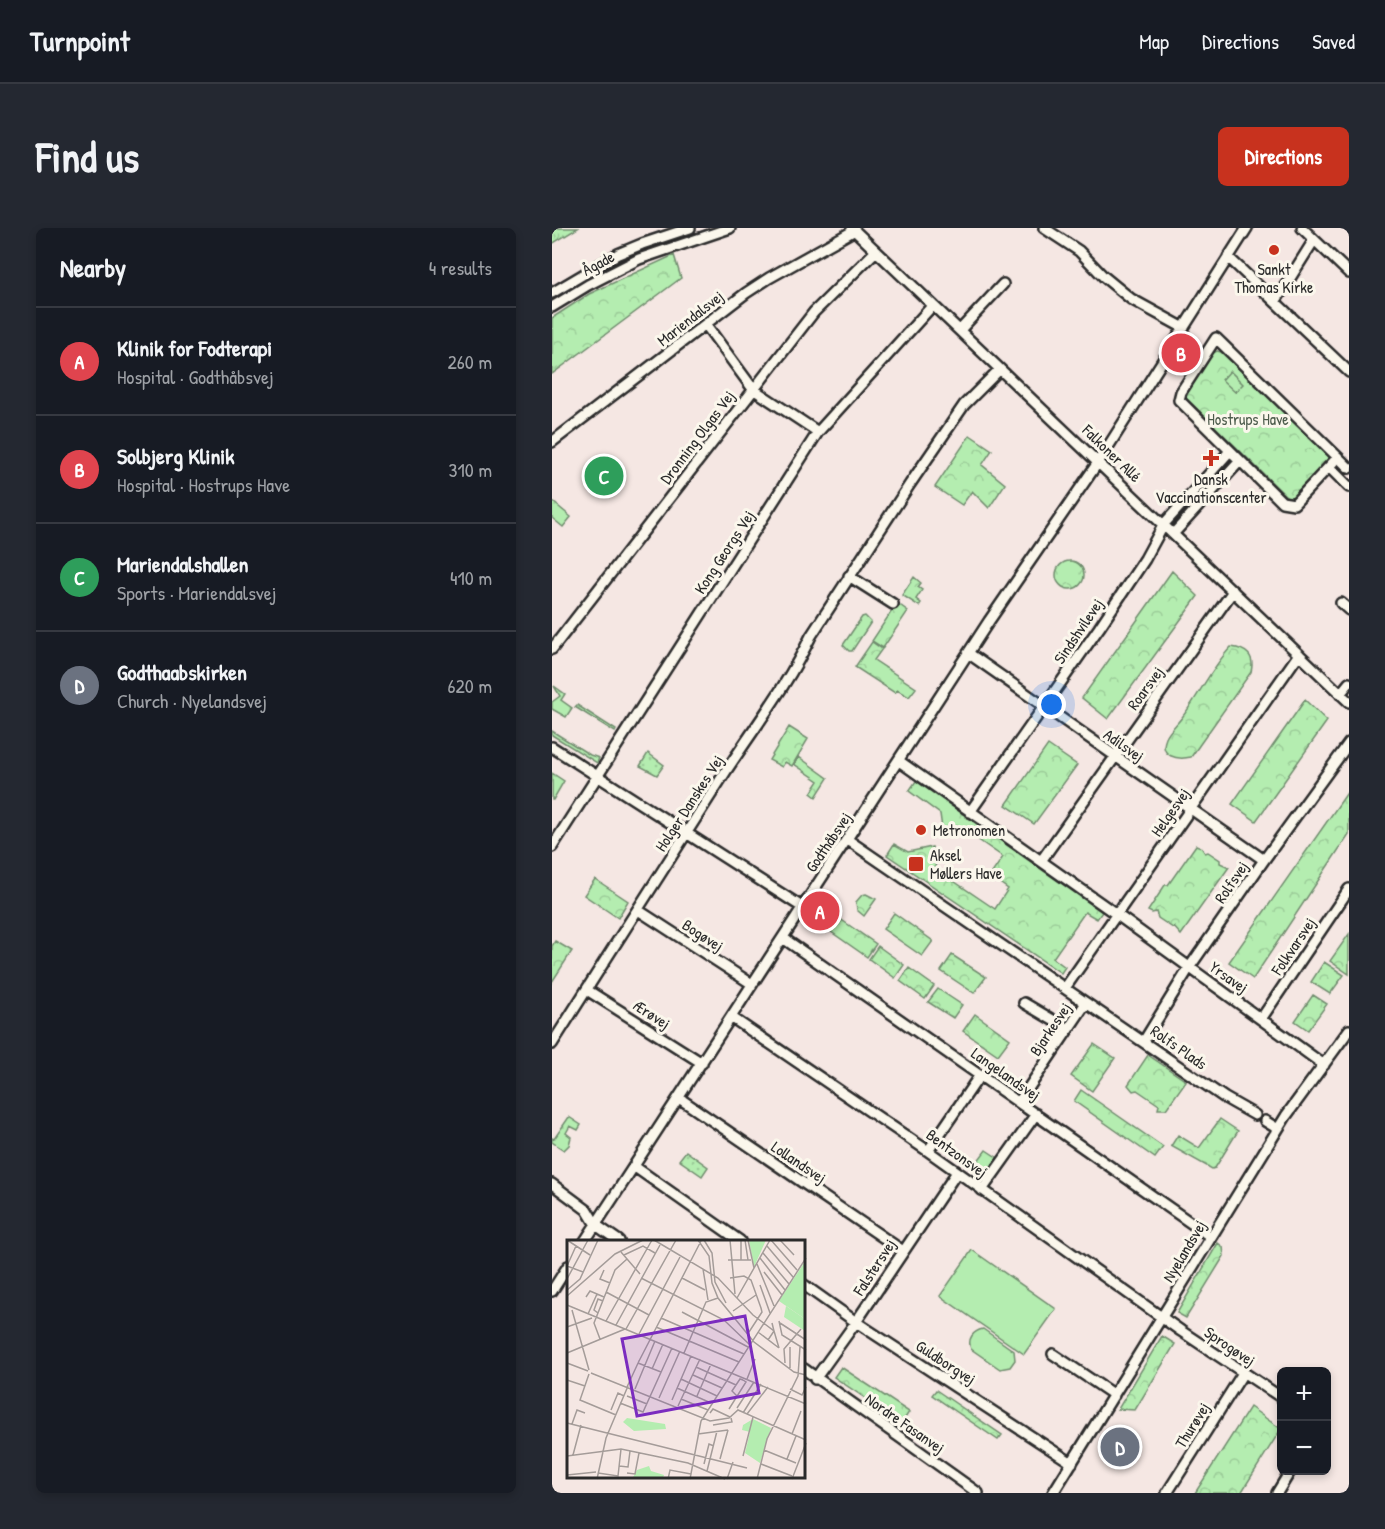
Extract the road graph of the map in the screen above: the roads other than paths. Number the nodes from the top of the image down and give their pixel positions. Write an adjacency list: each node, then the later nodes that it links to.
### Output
1 (690, 228): 12 (street, Ågade)
2 (730, 228): 15 (street, Ågade)
3 (1044, 228): 17 (street)
4 (1247, 228): 9 (street, Godthåbsvej)
5 (1302, 228): 7 (street)
6 (853, 229): 8 (street, Falkoner Allé); 16 (street, Mariendalsvej)
7 (1314, 240): 10 (street); 13 (street)
8 (876, 251): 14 (street, Falkoner Allé); 21 (street, Dronning Olgas Vej)
9 (1228, 258): 13 (street); 17 (street, Godthåbsvej)
10 (1349, 273)
11 (1003, 284): 18 (street)
12 (552, 293)
13 (1275, 302): 20 (street)
14 (933, 305): 18 (street, Falkoner Allé); 22 (street, Kong Georgs Vej)
15 (552, 308)
16 (706, 324): 21 (street); 23 (street, Mariendalsvej)
17 (1184, 328): 26 (street, Godthåbsvej)
18 (960, 330): 19 (street, Falkoner Allé)
19 (1000, 369): 26 (street, Falkoner Allé); 33 (street, Holger Danskes Vej)
20 (1349, 372)
21 (753, 389): 22 (street); 38 (street, Dronning Olgas Vej)
22 (819, 432): 49 (street, Kong Georgs Vej)
23 (552, 442)
24 (1230, 451): 25 (street); 27 (street); 31 (street)
25 (1338, 457): 28 (street); 29 (street)
26 (1098, 461): 31 (street, Falkoner Allé); 39 (street, Godthåbsvej)
27 (1240, 461): 28 (street); 32 (street)
28 (1329, 467): 30 (street)
29 (1349, 468)
30 (1349, 487)
31 (1164, 524): 32 (street, Falkoner Allé); 44 (street, Sindshvilevej)
32 (1174, 533): 34 (street, Falkoner Allé)
33 (849, 576): 36 (street); 54 (street, Holger Danskes Vej)
34 (1233, 591): 40 (street, Falkoner Allé); 47 (street, Roarsvej)
35 (1341, 603): 37 (street)
36 (893, 604)
37 (1349, 610)
38 (552, 649)
39 (968, 653): 44 (street, Adilsvej); 48 (street, Godthåbsvej)
40 (1299, 654): 42 (street, Falkoner Allé); 50 (street, Helgesvej)
41 (1349, 683): 42 (street)
42 (1340, 693): 43 (street, Falkoner Allé)
43 (1349, 702)
44 (1044, 706): 47 (street, Adilsvej); 51 (street, Sindshvilevej)
45 (1349, 743): 57 (street, Rolfsvej)
46 (552, 747): 49 (street)
47 (1115, 756): 50 (street, Adilsvej); 58 (street, Roarsvej)
48 (899, 761): 51 (street); 55 (street, Godthåbsvej)
49 (597, 776): 53 (street, Kong Georgs Vej); 54 (street)
50 (1190, 809): 57 (street, Adilsvej); 62 (street, Helgesvej)
51 (970, 812): 58 (street)
52 (552, 825): 53 (street)
53 (562, 831): 56 (street, Kong Georgs Vej)
54 (687, 833): 60 (street); 61 (street, Holger Danskes Vej)
55 (848, 840): 60 (street, Godthåbsvej); 66 (street)
56 (552, 847)
57 (1264, 860): 64 (street, Rolfsvej)
58 (1041, 861): 62 (street)
59 (1349, 889): 71 (street, Folkvarsvej)
60 (802, 907): 63 (street, Godthåbsvej)
61 (638, 910): 65 (street, Bogøvej); 67 (street, Holger Danskes Vej)
62 (1116, 914): 64 (street, Yrsavej); 66 (street, Helgesvej)
63 (783, 938): 65 (street, Godthåbsvej); 78 (street, Langelandsvej)
64 (1189, 968): 71 (street, Yrsavej); 74 (street, Rolfsvej)
65 (752, 984): 70 (street, Godthåbsvej)
66 (1065, 988): 69 (street)
67 (587, 990): 75 (street, Holger Danskes Vej); 76 (street, Ærøvej)
68 (1024, 1002): 72 (street)
69 (1086, 1003): 72 (street, Bjarkesvej); 74 (street, Rolfs Plads)
70 (731, 1017): 76 (street, Godthåbsvej); 85 (street, Bentzonsvej)
71 (1261, 1019): 77 (street, Yrsavej)
72 (1068, 1029): 80 (street, Bjarkesvej)
73 (1349, 1030): 77 (street, Nyelandsvej)
74 (1144, 1041): 82 (street, Rolfs Plads)
75 (552, 1044)
76 (702, 1063): 79 (street, Godthåbsvej)
77 (1324, 1065): 84 (street, Nyelandsvej)
78 (980, 1075): 80 (street, Langelandsvej); 85 (street)
79 (679, 1098): 86 (street, Godthåbsvej); 95 (street, Lollandsvej)
80 (1019, 1102): 81 (street, Langelandsvej)
81 (1036, 1114): 89 (street); 91 (street, Langelandsvej)
82 (1255, 1115)
83 (1265, 1121): 84 (street)
84 (1278, 1130): 91 (street, Nyelandsvej)
85 (928, 1151): 87 (street, Bentzonsvej)
86 (634, 1167): 90 (street, Godthåbsvej); 94 (street)
87 (957, 1172): 89 (street, Bentzonsvej); 95 (street, Falstersvej)
88 (552, 1184): 90 (street)
89 (982, 1190): 99 (street, Bentzonsvej)
90 (596, 1225): 92 (street, Godthåbsvej); 93 (street)
91 (1211, 1237): 99 (street, Nyelandsvej)
92 (586, 1240)
93 (618, 1240)
94 (739, 1240)
95 (903, 1251): 100 (street, Falstersvej)
96 (567, 1268): 98 (street)
97 (806, 1286): 100 (street, Guldborgvej)
98 (552, 1291)
99 (1162, 1316): 103 (street, Sprogøvej); 105 (street, Nyelandsvej)
100 (856, 1322): 104 (street, Falstersvej); 107 (street, Guldborgvej)
101 (1053, 1354): 105 (street)
102 (806, 1372): 104 (street, Nordre Fasanvej)
103 (1243, 1373): 106 (street, Sprogøvej); 111 (street, Thurøvej)
104 (815, 1379): 109 (street, Nordre Fasanvej)
105 (1114, 1395): 107 (street, Nyelandsvej)
106 (1277, 1395)
107 (1072, 1462): 110 (street, Nyelandsvej)
108 (1288, 1475): 112 (street)
109 (978, 1493)
110 (1053, 1493)
111 (1167, 1493)
112 (1276, 1493)

